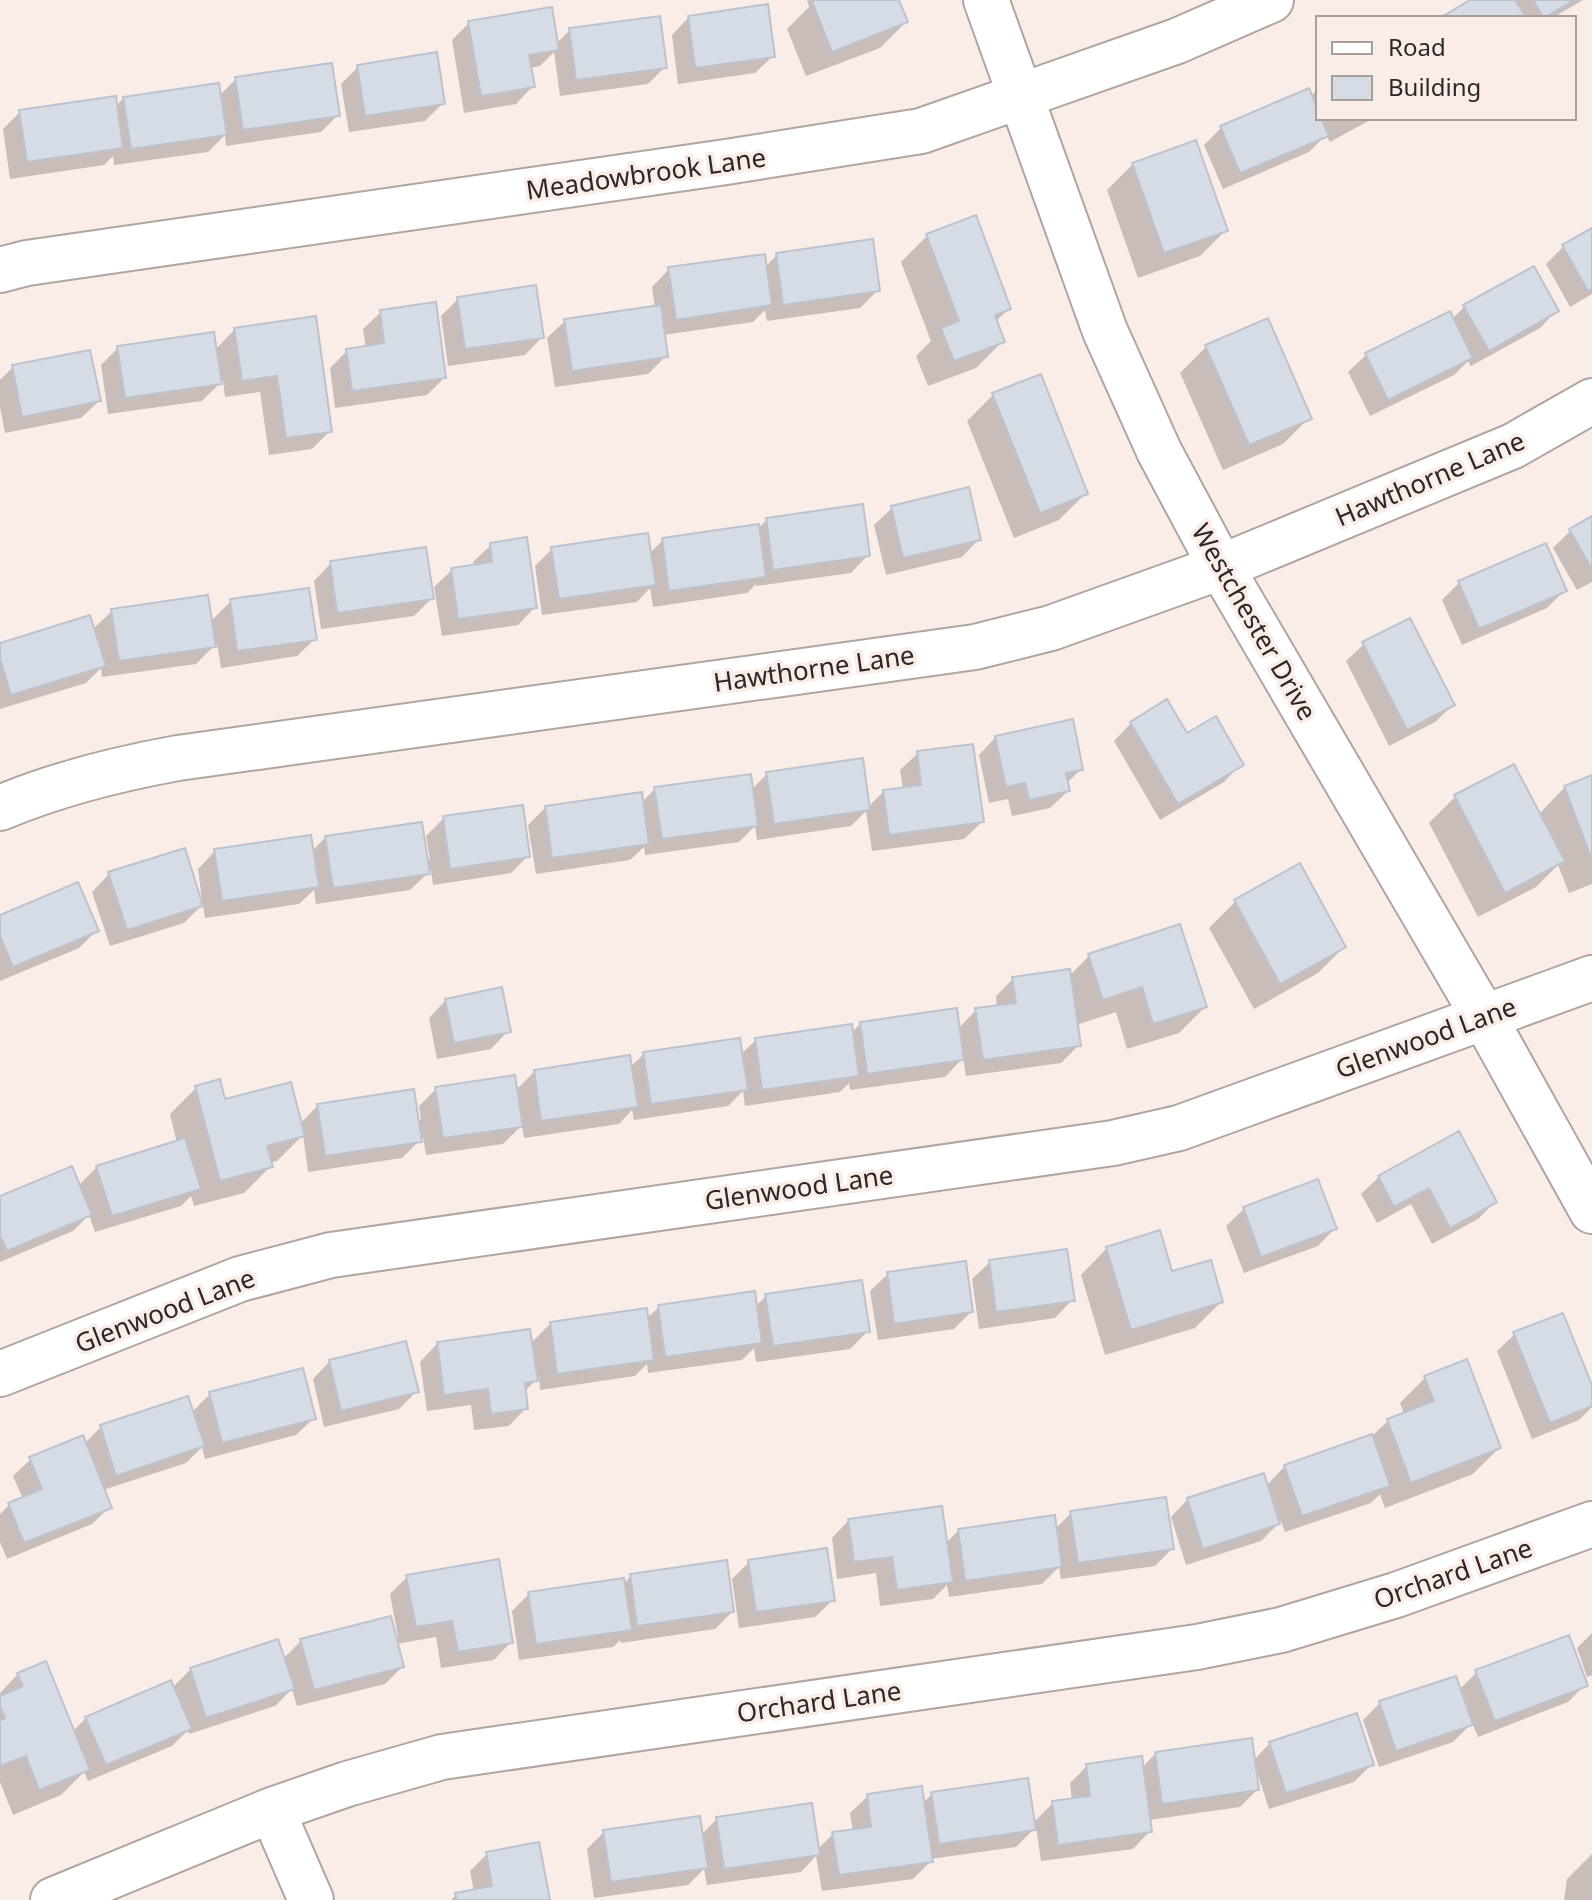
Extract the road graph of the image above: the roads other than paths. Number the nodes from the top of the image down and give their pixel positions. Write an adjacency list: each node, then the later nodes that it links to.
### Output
1 (986, 0): 3 (street, Westchester Drive)
2 (1271, 0): 3 (street, Meadowbrook Lane)
3 (1021, 98): 4 (street, Meadowbrook Lane); 6 (street, Westchester Drive)
4 (0, 270)
5 (1592, 401): 6 (street, Hawthorne Lane)
6 (1221, 567): 7 (street, Hawthorne Lane); 9 (street, Westchester Drive)
7 (0, 808)
8 (1592, 978): 9 (street, Glenwood Lane)
9 (1484, 1017): 10 (street, Westchester Drive); 11 (street, Glenwood Lane)
10 (1592, 1211)
11 (0, 1374)
12 (1592, 1524): 13 (street, Orchard Lane)
13 (272, 1810): 14 (street, Orchard Lane); 15 (street)
14 (53, 1900)
15 (311, 1900)

